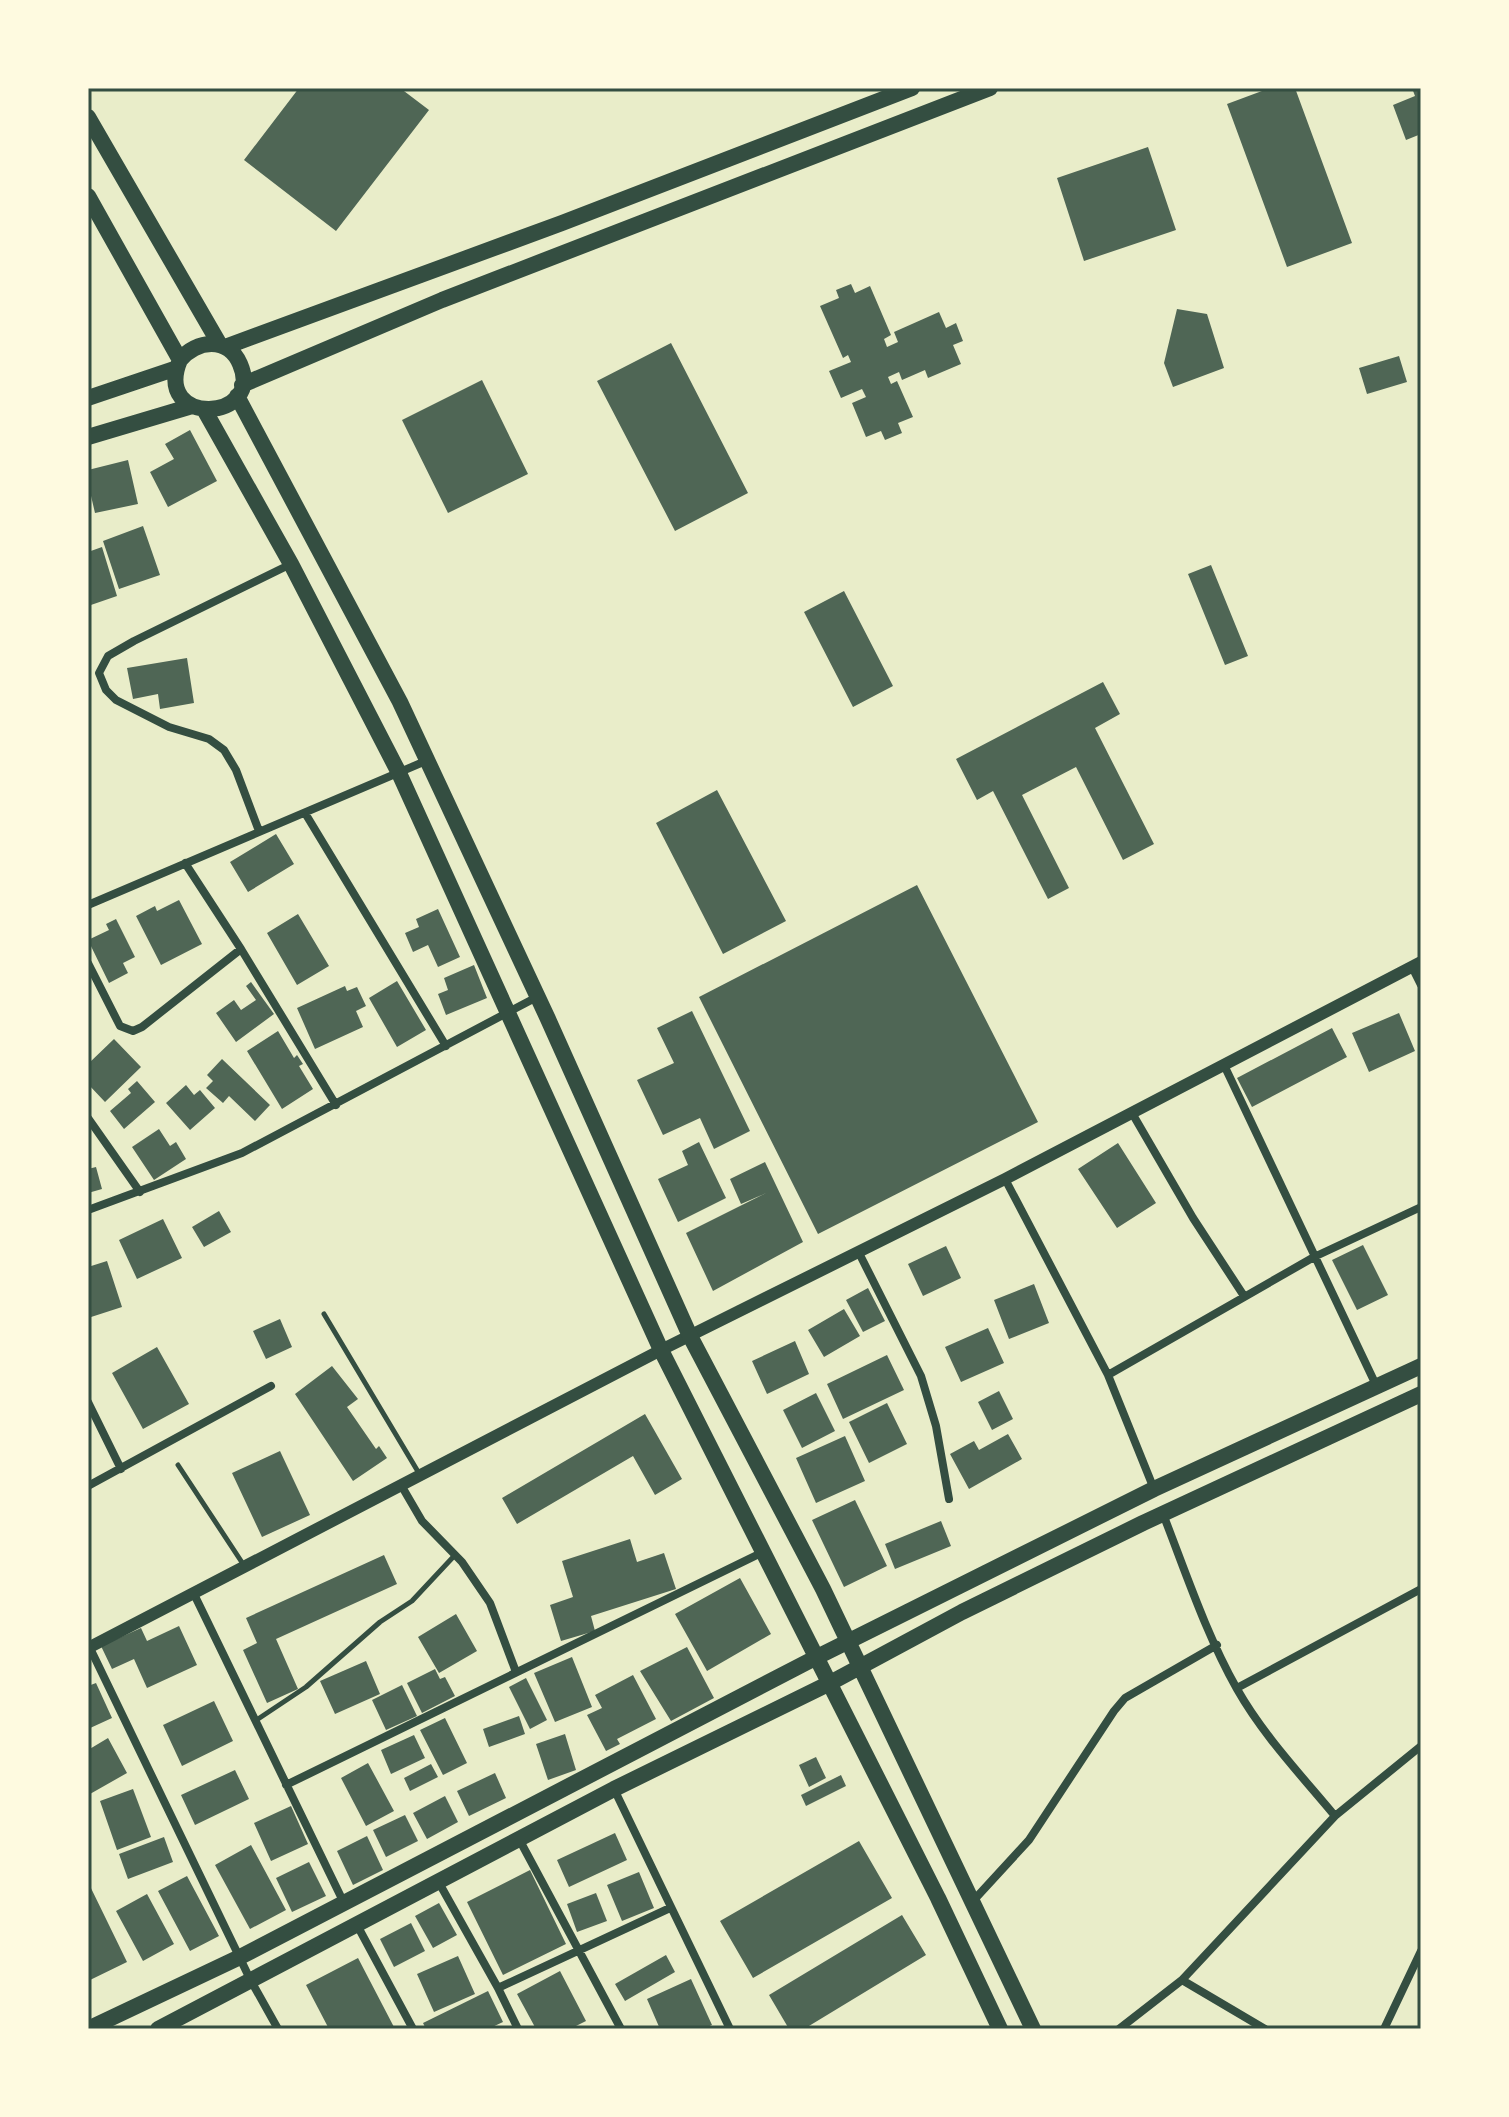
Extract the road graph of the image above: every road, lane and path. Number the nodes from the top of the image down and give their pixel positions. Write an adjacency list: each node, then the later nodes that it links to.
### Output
1 (912, 88): 5 (main road)
2 (990, 88): 7 (main road)
3 (88, 117): 5 (main road)
4 (88, 196): 6 (main road)
5 (223, 346): 6 (main road); 7 (main road)
6 (178, 364): 8 (main road); 9 (main road)
7 (240, 390): 9 (main road); 12 (main road)
8 (88, 398)
9 (198, 408): 10 (main road); 11 (main road)
10 (88, 437)
11 (291, 564): 13 (main road); 15 (street)
12 (428, 760): 13 (street); 22 (main road)
13 (399, 773): 14 (street); 23 (main road)
14 (305, 813): 15 (street); 24 (street)
15 (259, 831): 16 (street)
16 (185, 863): 17 (street); 18 (street)
17 (88, 905)
18 (241, 949): 19 (street); 26 (street)
19 (88, 963)
20 (1416, 964): 21 (street); 25 (street)
21 (1421, 985)
22 (538, 997): 23 (street); 37 (main road)
23 (509, 1013): 24 (street); 38 (main road)
24 (446, 1046): 26 (street)
25 (1224, 1065): 27 (street); 34 (street)
26 (336, 1105): 30 (street)
27 (1132, 1113): 29 (street); 35 (street)
28 (88, 1118): 30 (street)
29 (1005, 1179): 33 (street); 40 (street)
30 (140, 1192): 32 (street)
31 (1421, 1207): 34 (street)
32 (88, 1210)
33 (858, 1251): 37 (street); 51 (street)
34 (1314, 1257): 35 (street); 41 (street)
35 (1244, 1296): 40 (street)
36 (324, 1314): 47 (lane)
37 (690, 1336): 38 (street); 58 (main road)
38 (661, 1350): 47 (street); 53 (main road)
39 (1421, 1366): 41 (main road)
40 (1108, 1375): 50 (street)
41 (1376, 1385): 50 (main road)
42 (271, 1386): 46 (street)
43 (1421, 1394): 52 (main road)
44 (88, 1402): 46 (street)
45 (178, 1465): 55 (lane)
46 (121, 1469): 49 (street)
47 (420, 1475): 48 (street)
48 (401, 1485): 54 (street); 55 (street)
49 (88, 1486)
50 (1154, 1489): 58 (main road)
51 (949, 1499)
52 (1162, 1514): 59 (street); 62 (main road)
53 (763, 1552): 61 (main road); 63 (street)
54 (455, 1555): 63 (street); 66 (lane)
55 (245, 1568): 57 (street)
56 (1421, 1589): 65 (street)
57 (193, 1592): 60 (street); 66 (street)
58 (848, 1642): 61 (main road); 62 (main road)
59 (1217, 1645): 65 (street); 74 (street)
60 (89, 1646): 79 (street)
61 (817, 1657): 64 (main road); 73 (main road)
62 (860, 1667): 64 (main road); 74 (main road)
63 (516, 1672): 68 (street)
64 (830, 1683): 69 (main road); 90 (main road)
65 (1237, 1688): 70 (street)
66 (255, 1721): 68 (street)
67 (1421, 1746): 70 (street)
68 (286, 1785): 73 (street)
69 (614, 1789): 71 (main road); 75 (street)
70 (1335, 1816): 81 (street)
71 (519, 1839): 72 (main road); 78 (street)
72 (438, 1881): 76 (main road); 82 (street)
73 (343, 1901): 79 (main road)
74 (973, 1901): 91 (main road)
75 (670, 1908): 78 (street); 89 (street)
76 (357, 1925): 80 (main road); 86 (street)
77 (1421, 1951): 94 (street)
78 (579, 1952): 82 (street); 88 (street)
79 (240, 1957): 80 (street); 83 (main road)
80 (250, 1979): 84 (main road); 85 (street)
81 (1182, 1980): 92 (street); 93 (street)
82 (498, 1988): 87 (street)
83 (88, 2029)
84 (158, 2029)
85 (278, 2029)
86 (413, 2029)
87 (518, 2029)
88 (621, 2029)
89 (730, 2029)
90 (1000, 2029)
91 (1033, 2029)
92 (1119, 2029)
93 (1265, 2029)
94 (1384, 2029)

